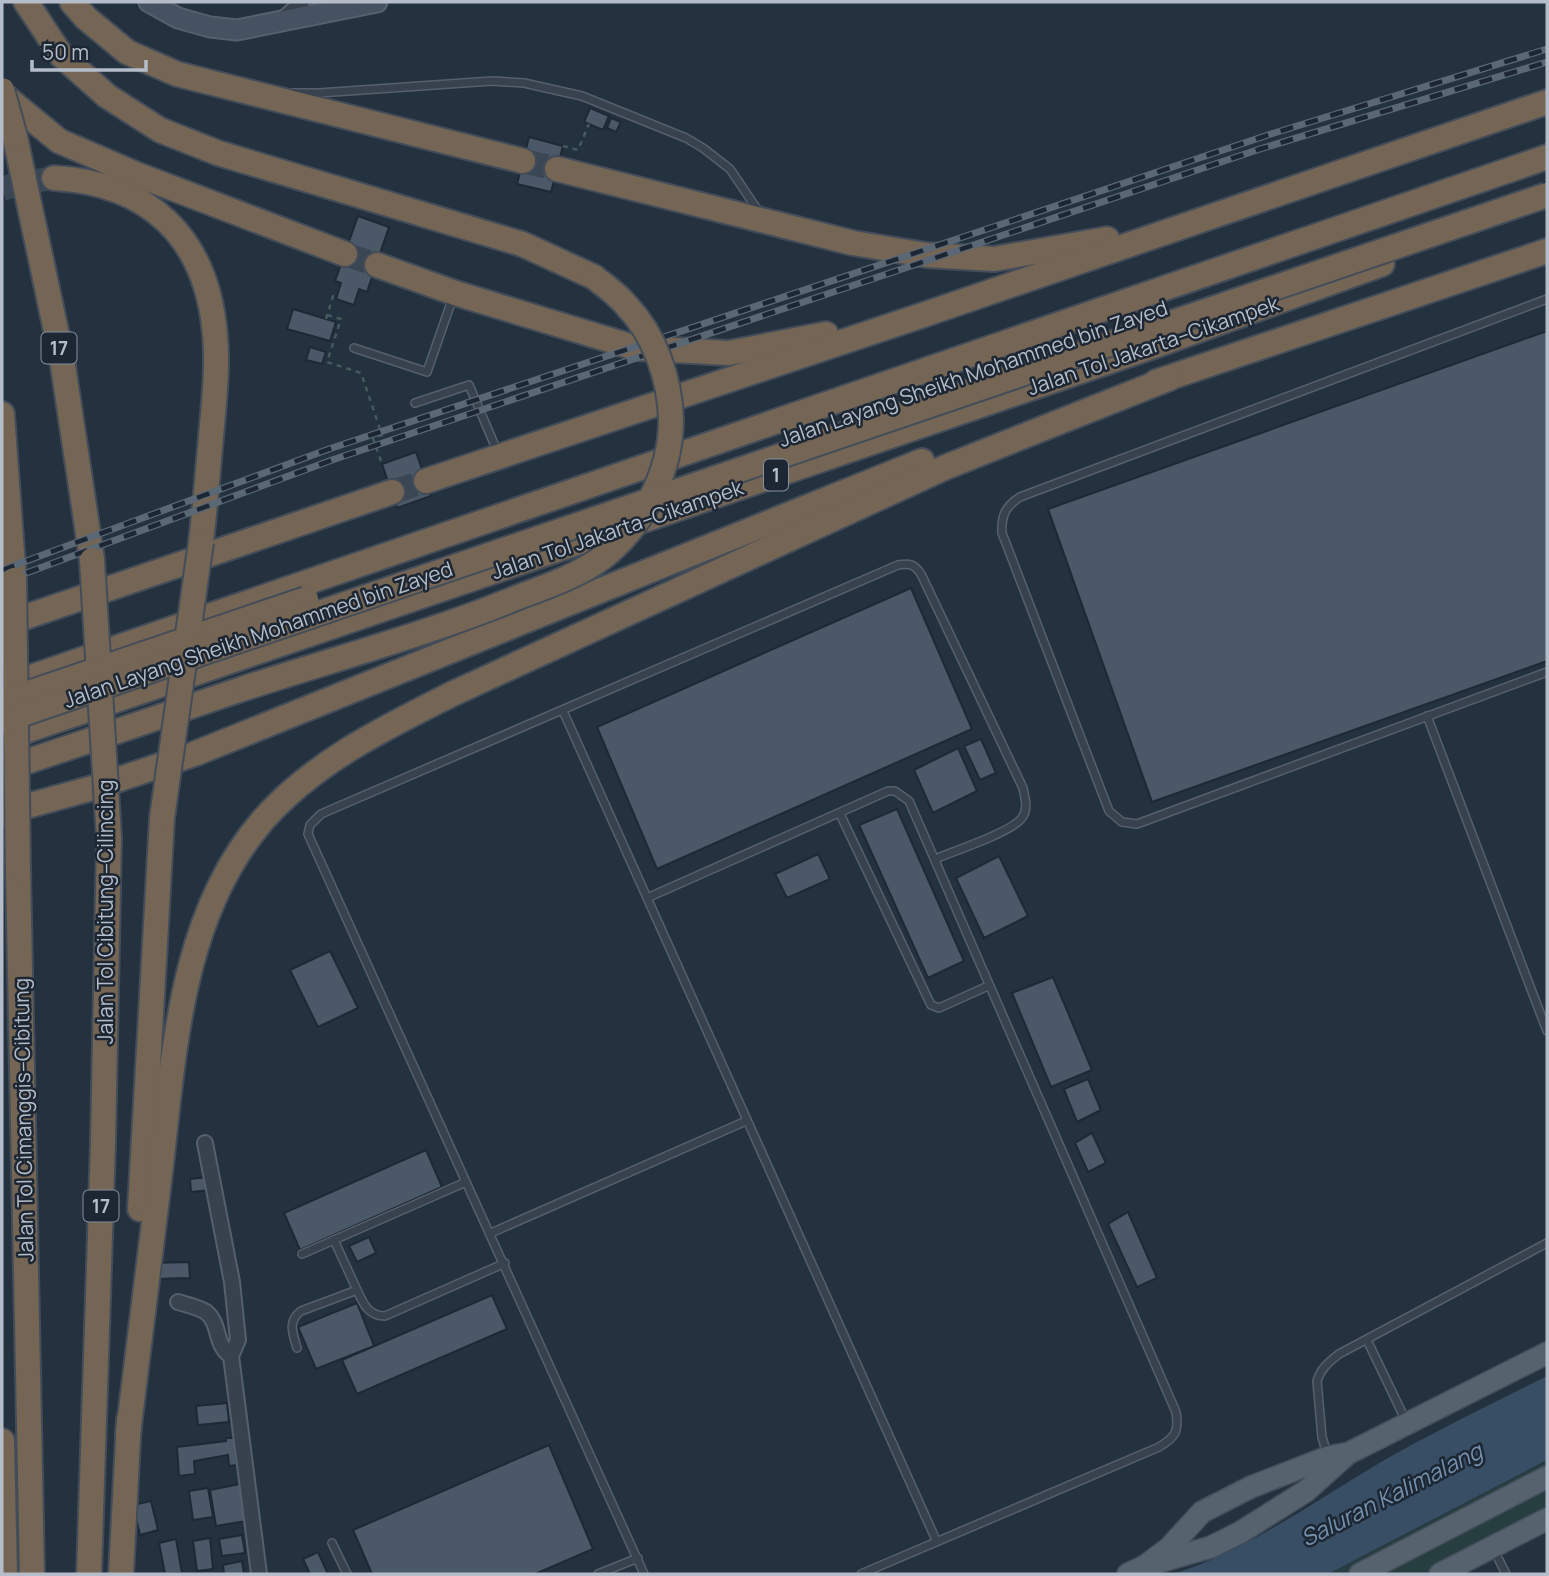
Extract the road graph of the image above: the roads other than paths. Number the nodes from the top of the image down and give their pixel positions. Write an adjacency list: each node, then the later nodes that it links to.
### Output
1 (26, 2): 40 (highway, bridge)
2 (72, 2): 7 (highway)
3 (149, 2): 6 (street)
4 (302, 2): 6 (street)
5 (377, 2): 6 (street)
6 (280, 22)
7 (240, 90): 12 (highway); 17 (lane)
8 (2, 92): 20 (highway); 74 (highway, Jalan Tol Cibitung–Cilincing / 17, bridge)
9 (1547, 102): 18 (highway)
10 (560, 157): 17 (highway)
11 (1547, 157): 34 (highway, 1)
12 (523, 161)
13 (54, 178): 62 (highway, bridge)
14 (1547, 178): 35 (highway, Jalan Layang Sheikh Mohammed bin Zayed / 1, bridge)
15 (1547, 195): 38 (highway, Jalan Layang Sheikh Mohammed bin Zayed / 1, bridge)
16 (1547, 205): 39 (highway, Jalan Tol Jakarta–Cikampek / 1)
17 (764, 220): 18 (highway)
18 (1184, 226): 24 (highway)
19 (1547, 251): 26 (highway)
20 (345, 254)
21 (377, 265): 22 (highway)
22 (455, 293): 24 (highway); 25 (lane)
23 (1547, 299): 37 (lane)
24 (920, 316): 29 (highway)
25 (354, 348)
26 (1170, 377): 41 (highway); 62 (highway)
27 (415, 402): 29 (lane)
28 (2, 414): 73 (highway, Jalan Tol Cimanggis–Cibitung, bridge)
29 (500, 457): 30 (highway)
30 (426, 481)
31 (392, 492): 32 (highway)
32 (2, 625)
33 (1547, 671): 37 (lane)
34 (2, 687)
35 (2, 702)
36 (563, 711): 43 (lane); 44 (lane); 49 (lane)
37 (1427, 716): 46 (lane)
38 (2, 720)
39 (2, 739)
40 (2, 770)
41 (2, 813)
42 (840, 814): 43 (lane); 44 (lane); 45 (lane)
43 (935, 859): 45 (lane)
44 (648, 898): 47 (lane)
45 (989, 986): 67 (lane)
46 (1547, 1031)
47 (746, 1121): 50 (lane); 67 (lane)
48 (205, 1143): 60 (street)
49 (466, 1182): 50 (lane); 51 (lane)
50 (491, 1233): 54 (lane)
51 (334, 1240): 53 (lane); 55 (lane)
52 (1547, 1242): 57 (lane)
53 (302, 1254)
54 (505, 1263): 55 (lane); 70 (lane)
55 (357, 1290): 58 (lane)
56 (178, 1302): 60 (street)
57 (1367, 1340): 61 (lane); 64 (lane)
58 (297, 1349)
59 (1547, 1353): 61 (main road)
60 (231, 1356): 76 (street)
61 (1407, 1423): 64 (main road)
62 (128, 1434): 75 (highway)
63 (2, 1441): 72 (highway)
64 (1336, 1459): 71 (main road); 71 (main road)
65 (1547, 1477): 81 (main road)
66 (1547, 1520): 69 (main road)
67 (936, 1540): 80 (lane)
68 (332, 1543): 77 (lane)
69 (1493, 1548): 82 (main road); 83 (lane)
70 (638, 1558): 78 (lane); 79 (lane)
71 (1137, 1570)
72 (5, 1574)
73 (32, 1574)
74 (89, 1574)
75 (121, 1574)
76 (259, 1574)
77 (347, 1574)
78 (598, 1574)
79 (644, 1574)
80 (861, 1574)
81 (1360, 1574)
82 (1440, 1574)
83 (1506, 1574)

